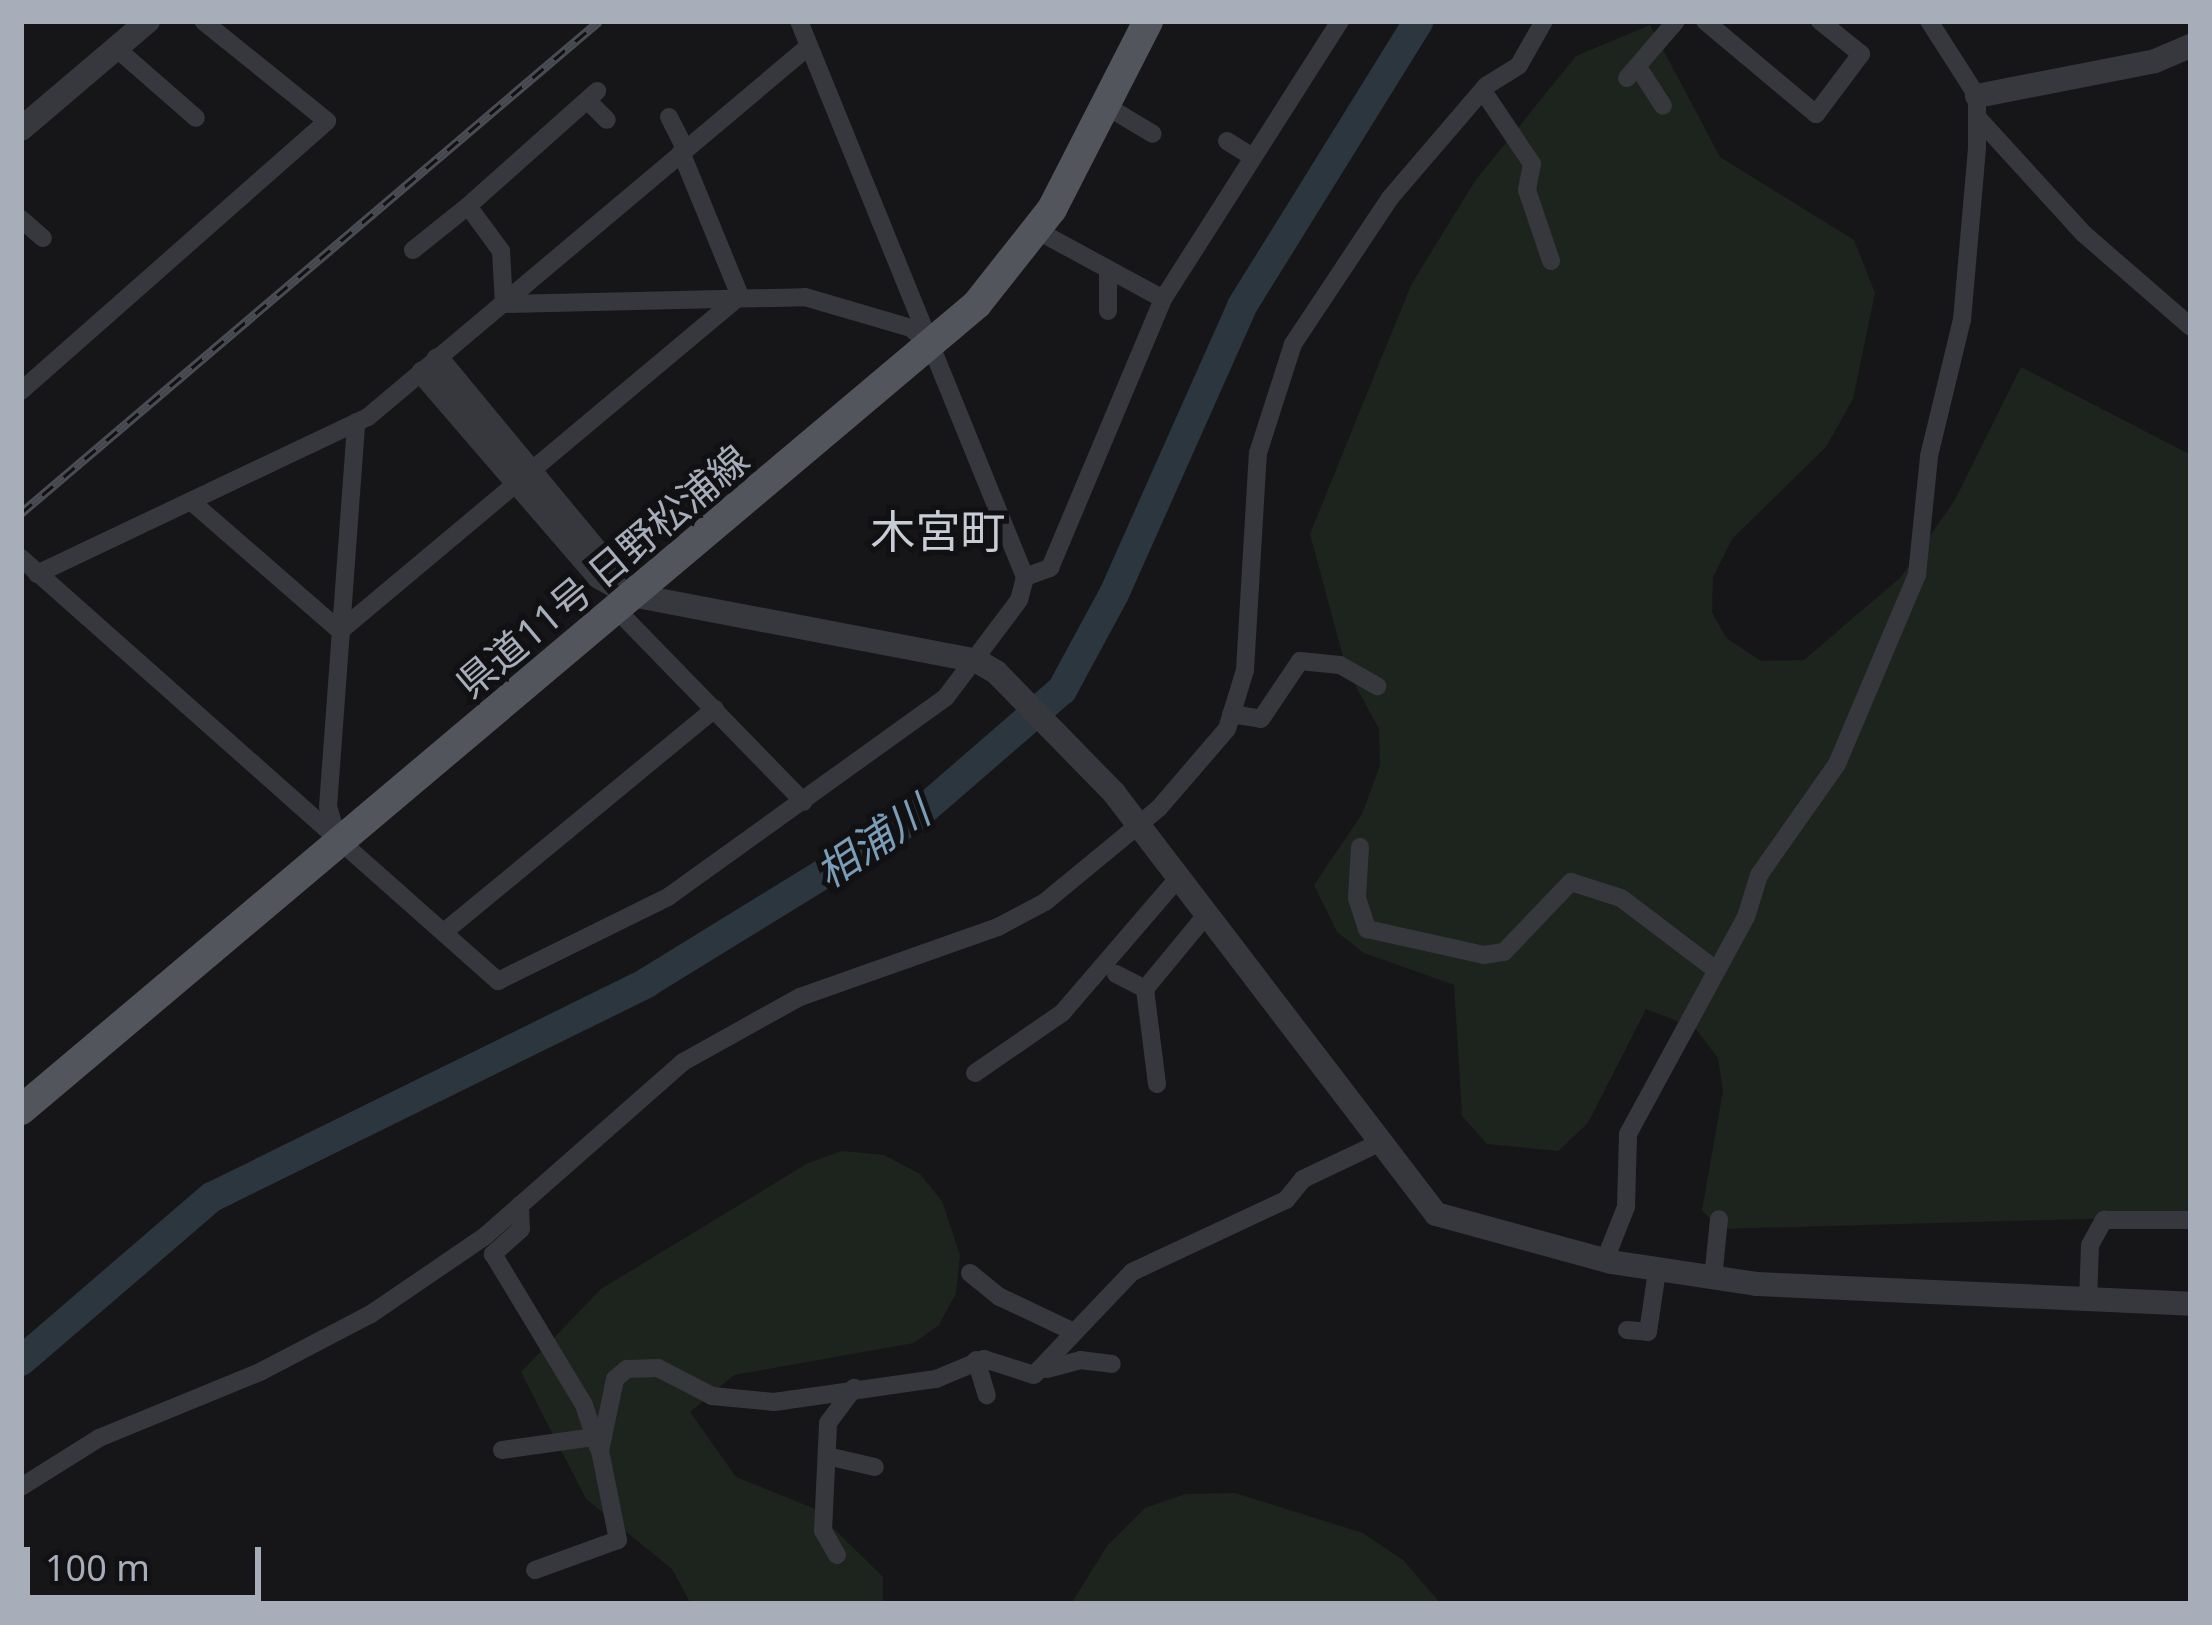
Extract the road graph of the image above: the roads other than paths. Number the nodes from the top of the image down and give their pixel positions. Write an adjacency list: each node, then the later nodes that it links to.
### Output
1 (148, 21): 15 (street)
2 (203, 21): 42 (street)
3 (799, 21): 13 (street)
4 (1148, 21): 19 (main road, 県道11号 日野松浦線)
5 (1316, 21): 12 (street)
6 (1340, 21): 12 (street)
7 (1544, 21): 16 (street)
8 (1676, 21): 17 (street)
9 (1705, 21): 10 (street)
10 (1820, 21)
11 (1932, 23): 18 (street)
12 (1325, 44): 27 (street)
13 (809, 46): 26 (street); 40 (street)
14 (2191, 46): 18 (street)
15 (116, 48): 21 (street); 23 (street)
16 (1483, 91): 33 (street); 54 (street)
17 (1663, 106)
18 (1977, 106): 39 (street); 62 (street)
19 (1108, 107): 24 (street); 30 (main road, 県道11号 日野松浦線)
20 (668, 117): 26 (street)
21 (196, 118)
22 (607, 120): 28 (street)
23 (21, 129)
24 (1153, 134)
25 (1227, 141): 27 (street)
26 (683, 150): 35 (street); 37 (street)
27 (1251, 156): 36 (street)
28 (468, 206): 32 (street); 37 (street)
29 (21, 219): 31 (street)
30 (1038, 231): 34 (street); 40 (main road, 県道11号 日野松浦線)
31 (43, 238)
32 (412, 250)
33 (1551, 261)
34 (1108, 271): 36 (street); 38 (street)
35 (740, 296): 37 (street); 40 (street); 44 (street)
36 (1163, 299): 48 (street)
37 (504, 304): 41 (street)
38 (1108, 311)
39 (2191, 327)
40 (932, 347): 48 (street); 49 (main road, 県道11号 日野松浦線)
41 (430, 366): 43 (street); 44 (street)
42 (21, 391)
43 (356, 422): 45 (street); 50 (street)
44 (526, 478): 49 (street); 50 (street)
45 (194, 502): 47 (street); 50 (street)
46 (21, 558): 47 (street)
47 (37, 574): 57 (street)
48 (1025, 577): 51 (street)
49 (624, 602): 51 (street); 53 (street); 57 (main road, 県道11号 日野松浦線)
50 (340, 632): 57 (street)
51 (986, 667): 55 (street); 56 (street)
52 (1377, 686): 54 (street)
53 (715, 709): 55 (street); 61 (street)
54 (1231, 714): 56 (street)
55 (804, 802): 61 (street)
56 (1139, 824): 59 (street); 69 (street)
57 (339, 844): 61 (street); 67 (main road, 県道11号 日野松浦線)
58 (1360, 847): 62 (street)
59 (1179, 878): 60 (street); 65 (street)
60 (1206, 914): 64 (street); 68 (street)
61 (444, 932)
62 (1716, 970): 72 (street)
63 (1116, 974): 64 (street)
64 (1145, 989): 66 (street)
65 (975, 1073)
66 (1156, 1084)
67 (21, 1110)
68 (1376, 1144): 72 (street); 79 (street)
69 (520, 1205): 85 (street); 89 (street)
70 (1719, 1219): 75 (street)
71 (2191, 1220): 76 (street)
72 (1605, 1260): 73 (street)
73 (1657, 1270): 75 (street); 78 (street)
74 (970, 1273): 79 (street)
75 (1713, 1279): 76 (street)
76 (2088, 1302): 77 (street)
77 (2191, 1304)
78 (1627, 1330)
79 (1074, 1332): 82 (street)
80 (976, 1360): 82 (street); 83 (street); 84 (street)
81 (1112, 1364): 82 (street)
82 (1045, 1365)
83 (858, 1385): 85 (street); 87 (street)
84 (987, 1395)
85 (597, 1444): 86 (street); 91 (street)
86 (502, 1450)
87 (826, 1456): 88 (street); 90 (street)
88 (875, 1467)
89 (21, 1487)
90 (837, 1555)
91 (535, 1570)

